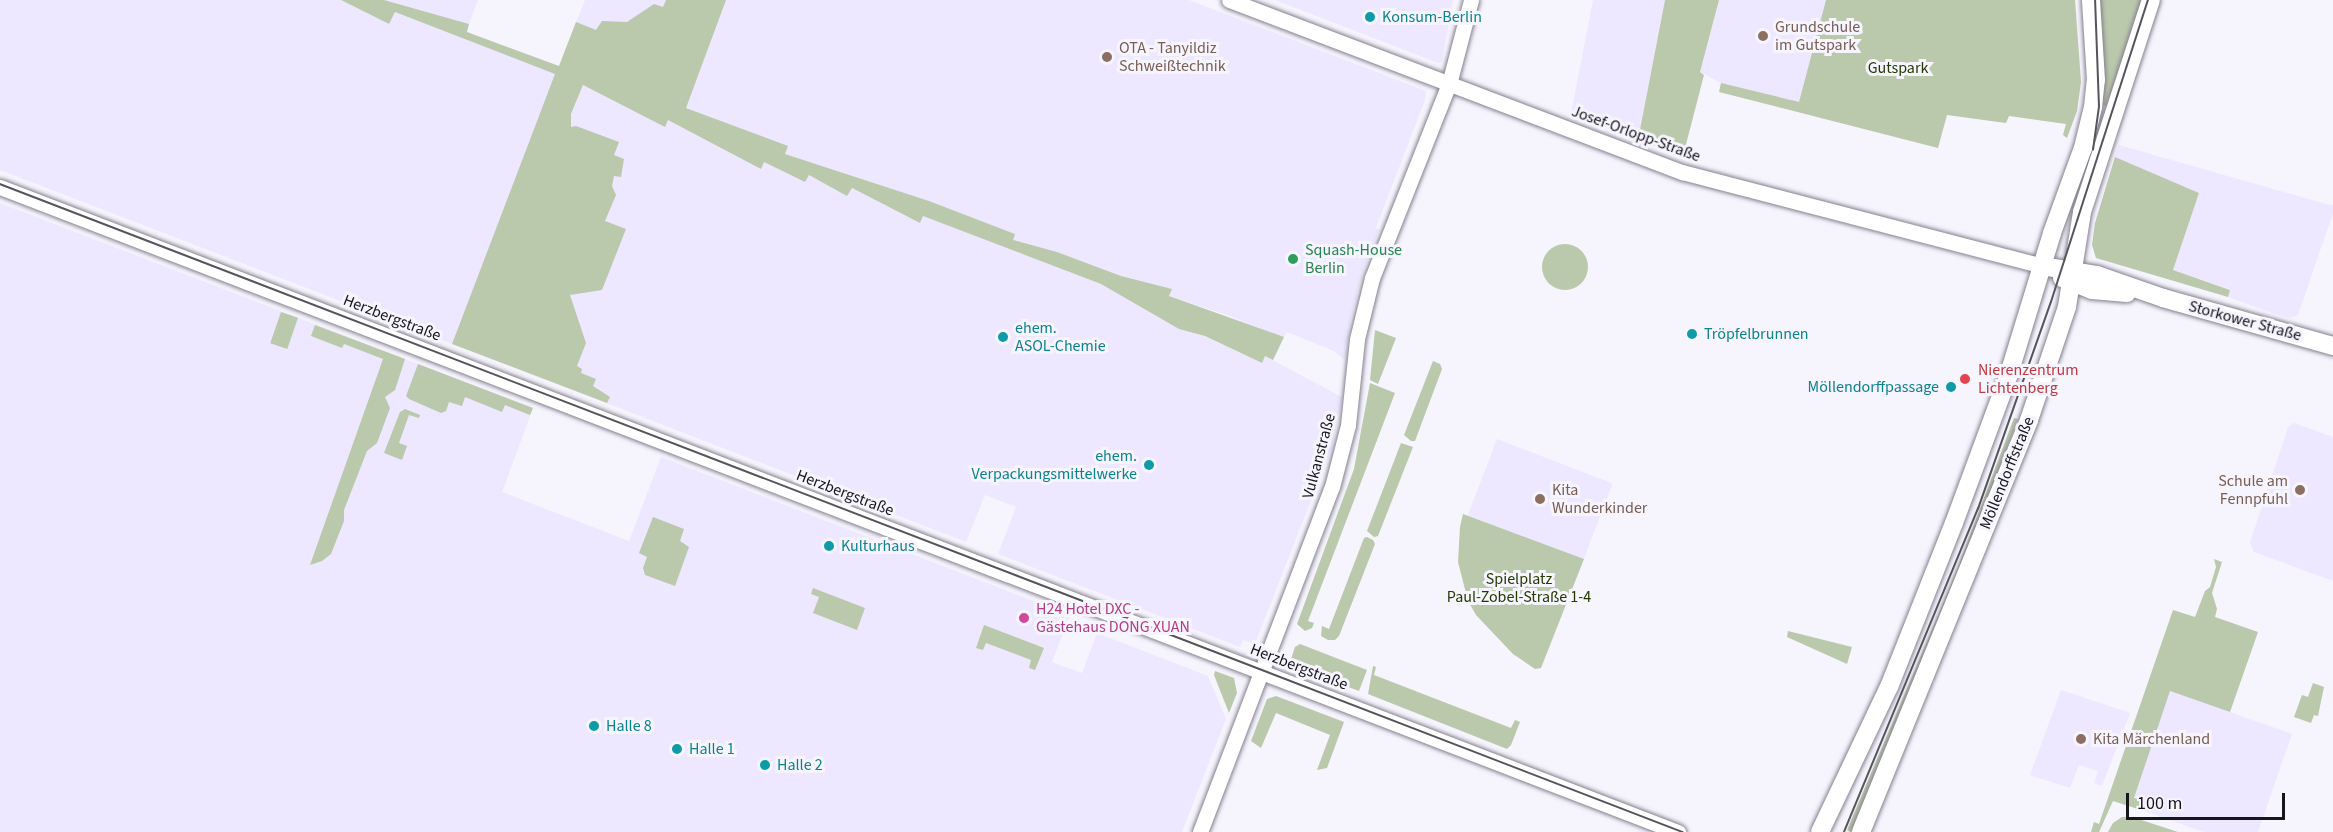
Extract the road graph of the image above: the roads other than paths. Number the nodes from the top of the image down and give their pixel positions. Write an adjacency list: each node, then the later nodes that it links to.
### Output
1 (1229, 0): 5 (street, Josef-Orlopp-Straße)
2 (1471, 0): 5 (street, Vulkanstraße)
3 (2091, 0): 7 (main road, Möllendorffstraße)
4 (2151, 0): 8 (main road, Möllendorffstraße)
5 (1449, 84): 7 (street, Josef-Orlopp-Straße); 10 (street, Vulkanstraße)
6 (0, 187): 10 (street, Herzbergstraße)
7 (2042, 266): 8 (main road, Storkower Straße); 13 (main road, Möllendorffstraße)
8 (2071, 277): 9 (main road, Storkower Straße); 14 (main road, Möllendorffstraße)
9 (2333, 346)
10 (1261, 672): 11 (street, Vulkanstraße); 12 (street, Herzbergstraße)
11 (1200, 832)
12 (1678, 832)
13 (1821, 832)
14 (1861, 832)

